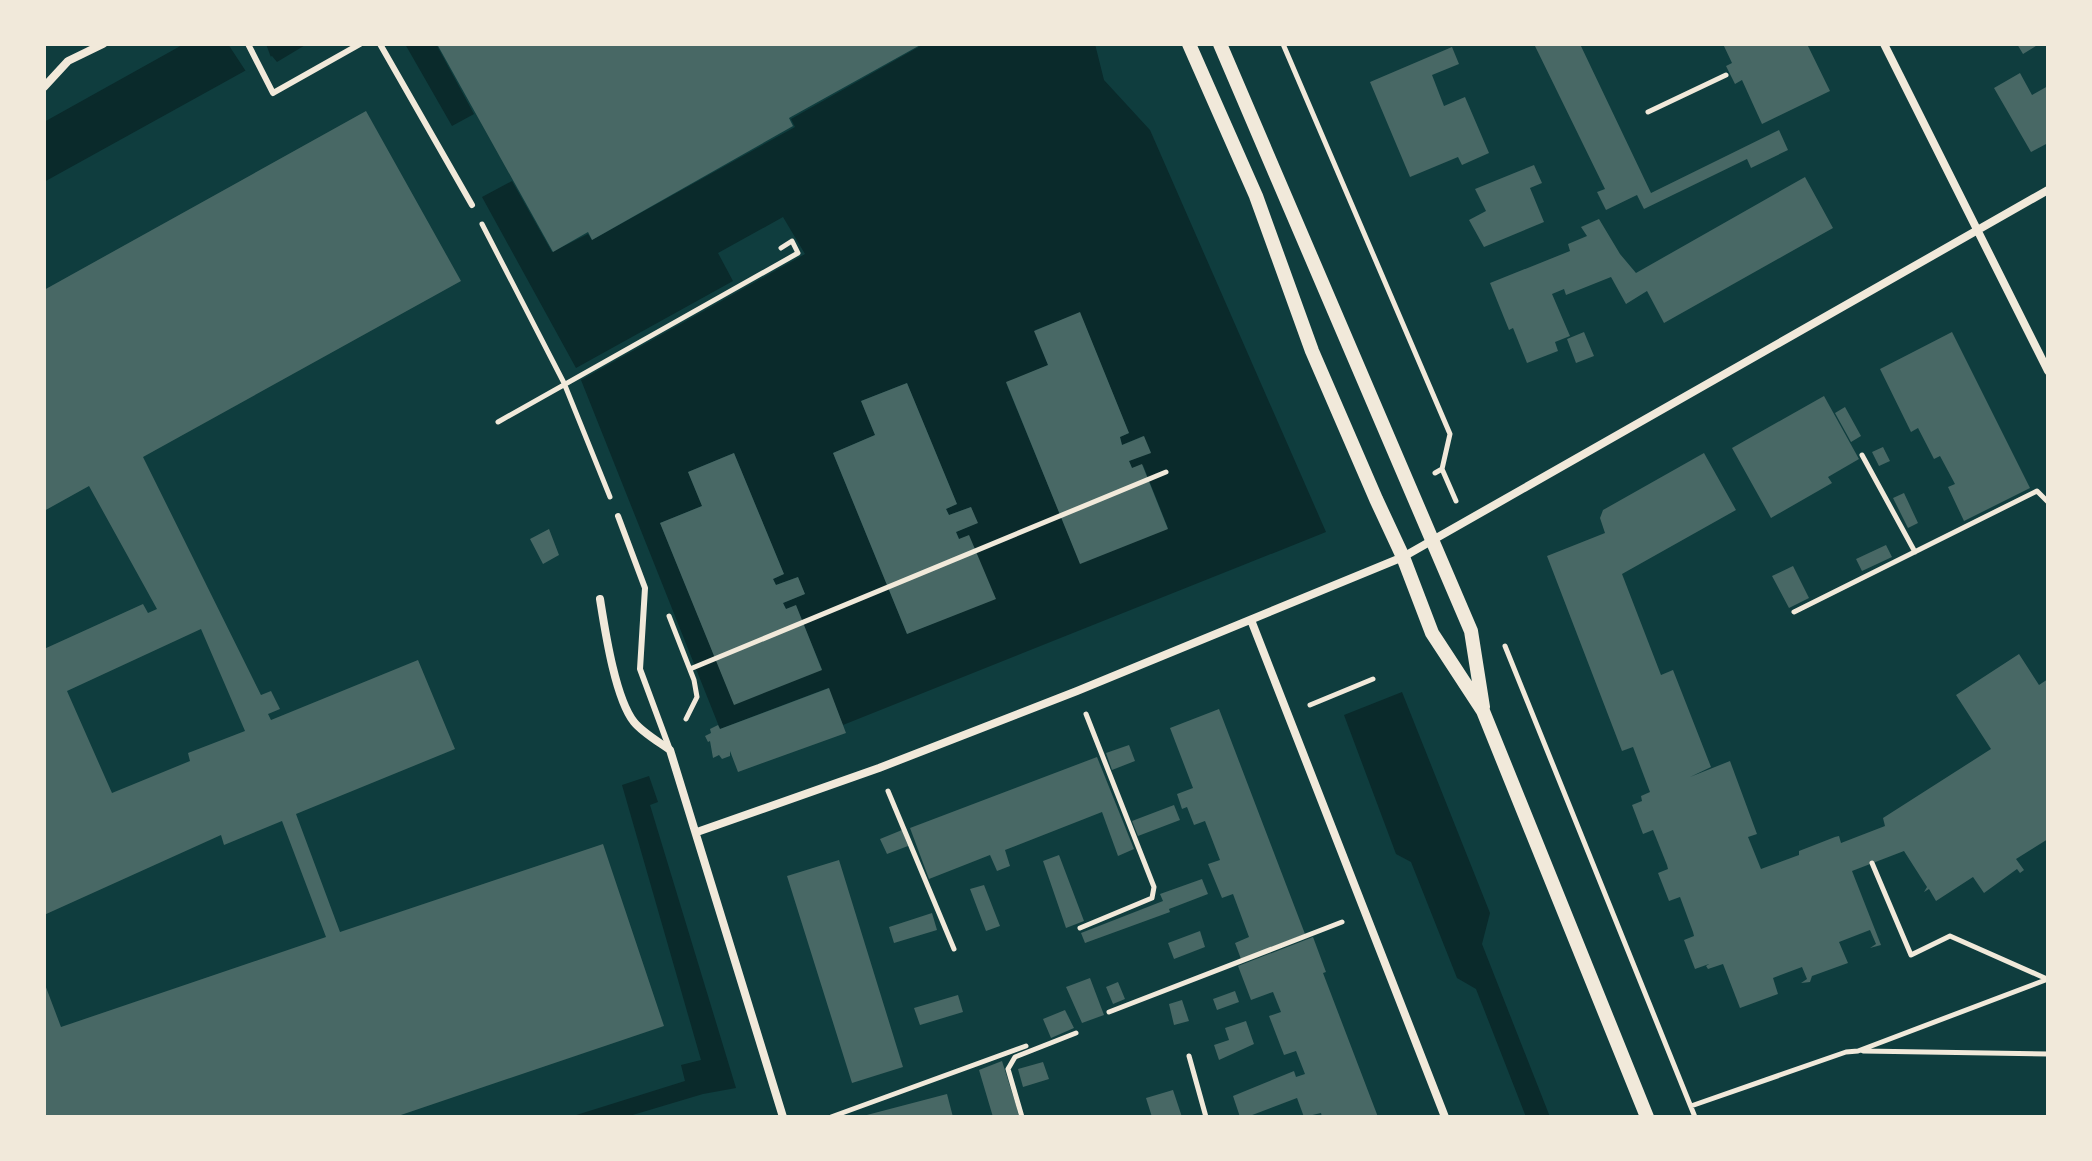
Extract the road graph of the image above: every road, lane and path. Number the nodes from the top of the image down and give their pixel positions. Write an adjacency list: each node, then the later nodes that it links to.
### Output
1 (103, 44): 10 (street)
2 (248, 44): 3 (lane)
3 (360, 44)
4 (380, 44): 13 (lane)
5 (1189, 44): 28 (street)
6 (1220, 44): 22 (street)
7 (1283, 44): 20 (path)
8 (1884, 44): 14 (street)
9 (1726, 75): 11 (path)
10 (44, 87)
11 (1648, 112)
12 (2048, 190): 14 (street)
13 (472, 205): 17 (path)
14 (1977, 229): 16 (street); 25 (street)
15 (781, 248): 17 (path)
16 (2048, 371)
17 (564, 383): 18 (path); 24 (path)
18 (498, 422)
19 (1862, 455): 27 (path)
20 (1442, 469): 22 (path); 25 (path)
21 (1166, 472): 33 (path)
22 (1409, 484): 26 (street)
23 (2048, 502): 27 (path)
24 (618, 516): 40 (lane)
25 (1465, 521): 26 (street)
26 (1433, 539): 28 (street); 38 (street)
27 (1915, 552): 30 (path)
28 (1403, 557): 31 (street); 38 (street)
29 (600, 599): 40 (street)
30 (1794, 612)
31 (1251, 620): 36 (street); 39 (street)
32 (1502, 638): 54 (path)
33 (690, 669)
34 (1373, 679): 39 (path)
35 (694, 680): 37 (path)
36 (1077, 691): 41 (street); 45 (path)
37 (697, 697)
38 (1483, 711): 60 (street)
39 (1287, 715): 44 (street)
40 (670, 750): 42 (street)
41 (879, 768): 42 (street); 46 (path)
42 (697, 832): 55 (street)
43 (1872, 863): 47 (path)
44 (1365, 913): 48 (path); 59 (street)
45 (1080, 928)
46 (954, 949)
47 (2048, 979): 51 (path)
48 (1109, 1012)
49 (1076, 1033): 57 (path)
50 (1026, 1046): 56 (path)
51 (1858, 1051): 52 (path); 54 (path)
52 (2048, 1054)
53 (1189, 1056): 58 (path)
54 (1691, 1106): 61 (path)
55 (783, 1117)
56 (831, 1117)
57 (1022, 1117)
58 (1206, 1117)
59 (1445, 1117)
60 (1647, 1117)
61 (1695, 1117)

